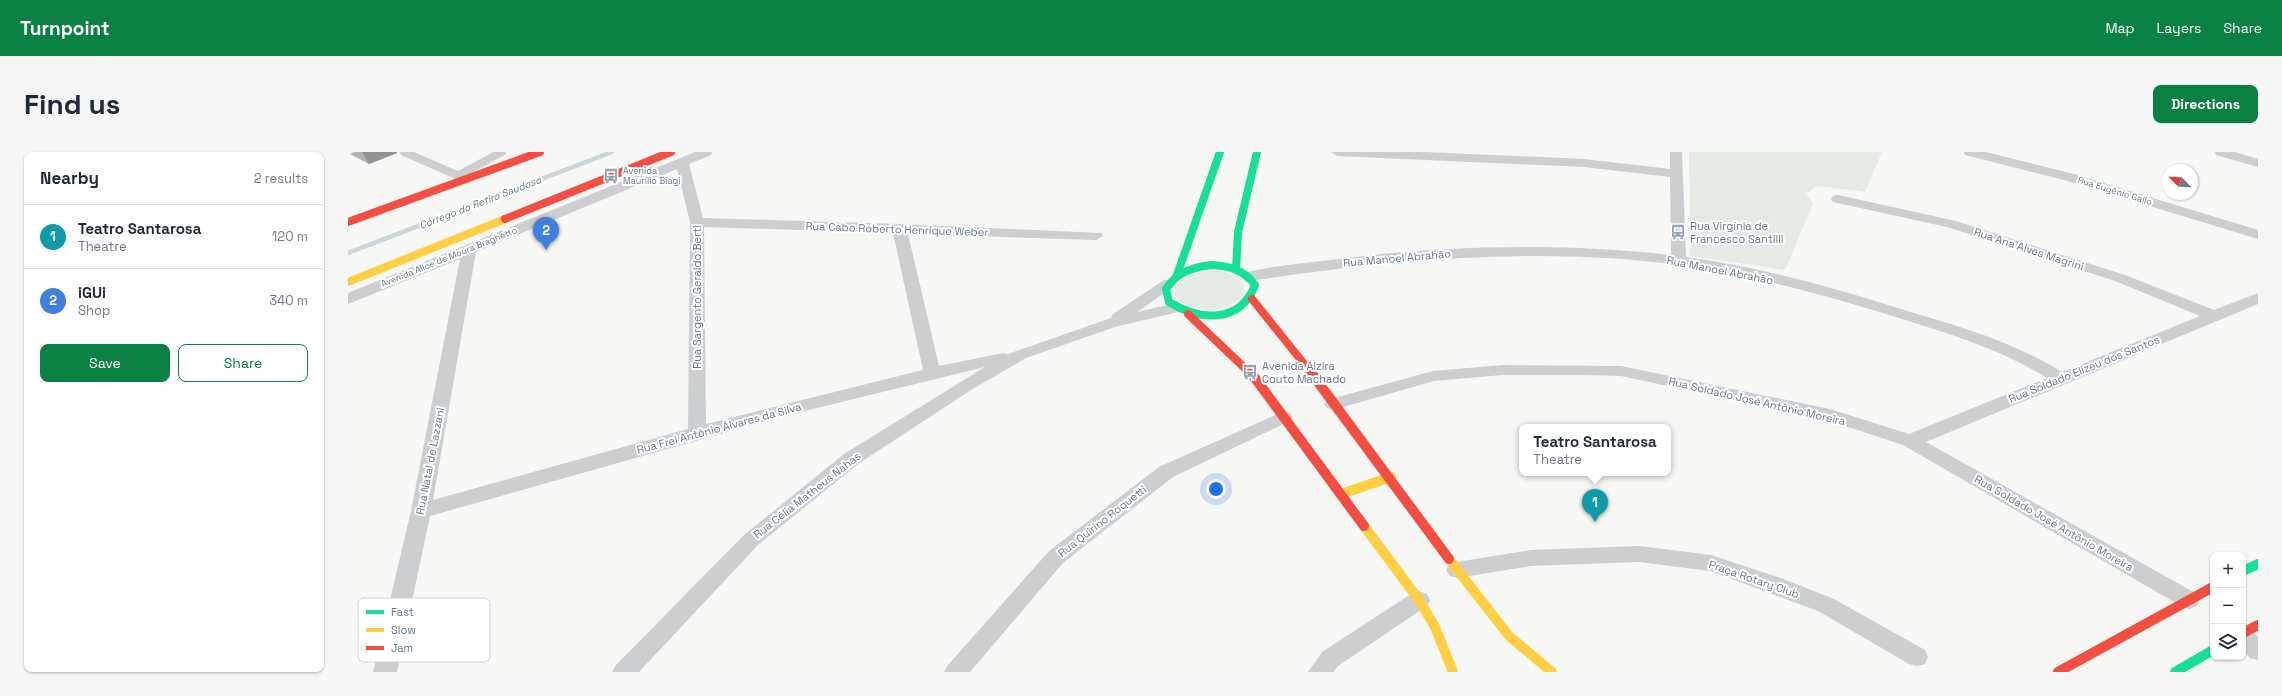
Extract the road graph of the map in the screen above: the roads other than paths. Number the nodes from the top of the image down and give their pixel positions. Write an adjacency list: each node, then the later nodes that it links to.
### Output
1 (404, 152): 14 (lane)
2 (502, 152): 14 (lane)
3 (540, 152): 14 (street)
4 (706, 152): 11 (street, Avenida Alice de Moura Braghetto)
5 (1220, 152): 25 (street)
6 (1257, 152): 24 (street)
7 (1337, 152): 13 (street)
8 (1676, 152): 13 (street)
9 (1970, 152): 19 (street, Rua Eugênio Gallo)
10 (2221, 152): 12 (street)
11 (677, 157): 17 (street, Rua Sargento Geraldo Berti); 21 (street, Avenida Alice de Moura Braghetto); 26 (street)
12 (2258, 163)
13 (1676, 174): 22 (street)
14 (462, 178): 16 (street)
15 (1838, 199): 31 (street, Rua Ana Alves Magrini)
16 (348, 222)
17 (697, 222): 18 (street, Rua Cabo Roberto Henrique Weber); 38 (street, Rua Sargento Geraldo Berti)
18 (899, 228): 20 (street, Rua Cabo Roberto Henrique Weber); 34 (street)
19 (2258, 235)
20 (1096, 236)
21 (469, 248): 29 (street, Avenida Alice de Moura Braghetto); 42 (street, Rua Natal de Lazzani)
22 (1679, 260): 23 (street, Rua Manoel Abrahão); 35 (street, Rua Manoel Abrahão)
23 (1314, 266): 24 (street, Rua Manoel Abrahão); 27 (street, Rua Manoel Abrahão)
24 (1243, 272): 25 (street); 27 (street)
25 (1173, 279): 30 (street); 32 (street, Rua Célia Matheus Nahas)
26 (348, 282)
27 (1253, 294): 30 (street); 36 (street)
28 (2258, 298): 31 (street, Rua Soldado Elizeu dos Santos)
29 (348, 299)
30 (1182, 311): 32 (street, Rua Célia Matheus Nahas); 37 (street)
31 (2215, 316): 35 (street, Rua Soldado Elizeu dos Santos)
32 (1110, 323): 33 (street, Rua Célia Matheus Nahas)
33 (1020, 354): 34 (street, Rua Frei Antônio Álvares da Silva); 60 (street, Rua Célia Matheus Nahas)
34 (932, 372): 38 (street, Rua Frei Antônio Álvares da Silva)
35 (2060, 379): 39 (street, Rua Soldado Elizeu dos Santos)
36 (1333, 404): 39 (street, Rua Soldado José Antônio Moreira); 40 (street)
37 (1284, 417): 41 (street); 61 (street, Rua Quirino Roquetti)
38 (696, 433): 42 (street, Rua Frei Antônio Álvares da Silva)
39 (1910, 441): 49 (street, Rua Soldado José Antônio Moreira)
40 (1391, 477): 41 (street); 44 (street)
41 (1341, 494): 48 (street)
42 (421, 511): 47 (street, Rua Natal de Lazzani)
43 (2258, 564): 45 (street)
44 (1457, 570): 55 (street, Praça Rotary Club); 64 (street)
45 (2246, 570)
46 (2211, 588): 49 (street)
47 (402, 598)
48 (1418, 600): 62 (street); 63 (street)
49 (2189, 600): 56 (street)
50 (2258, 625): 51 (street)
51 (2246, 631)
52 (2246, 640): 53 (street)
53 (2258, 651)
54 (2210, 652): 66 (street)
55 (1917, 657)
56 (2083, 659): 58 (street); 65 (street)
57 (387, 662): 59 (street, Rua Natal de Lazzani)
58 (2093, 668)
59 (385, 672)
60 (624, 672)
61 (956, 672)
62 (1320, 672)
63 (1453, 672)
64 (1552, 672)
65 (2058, 672)
66 (2175, 672)

